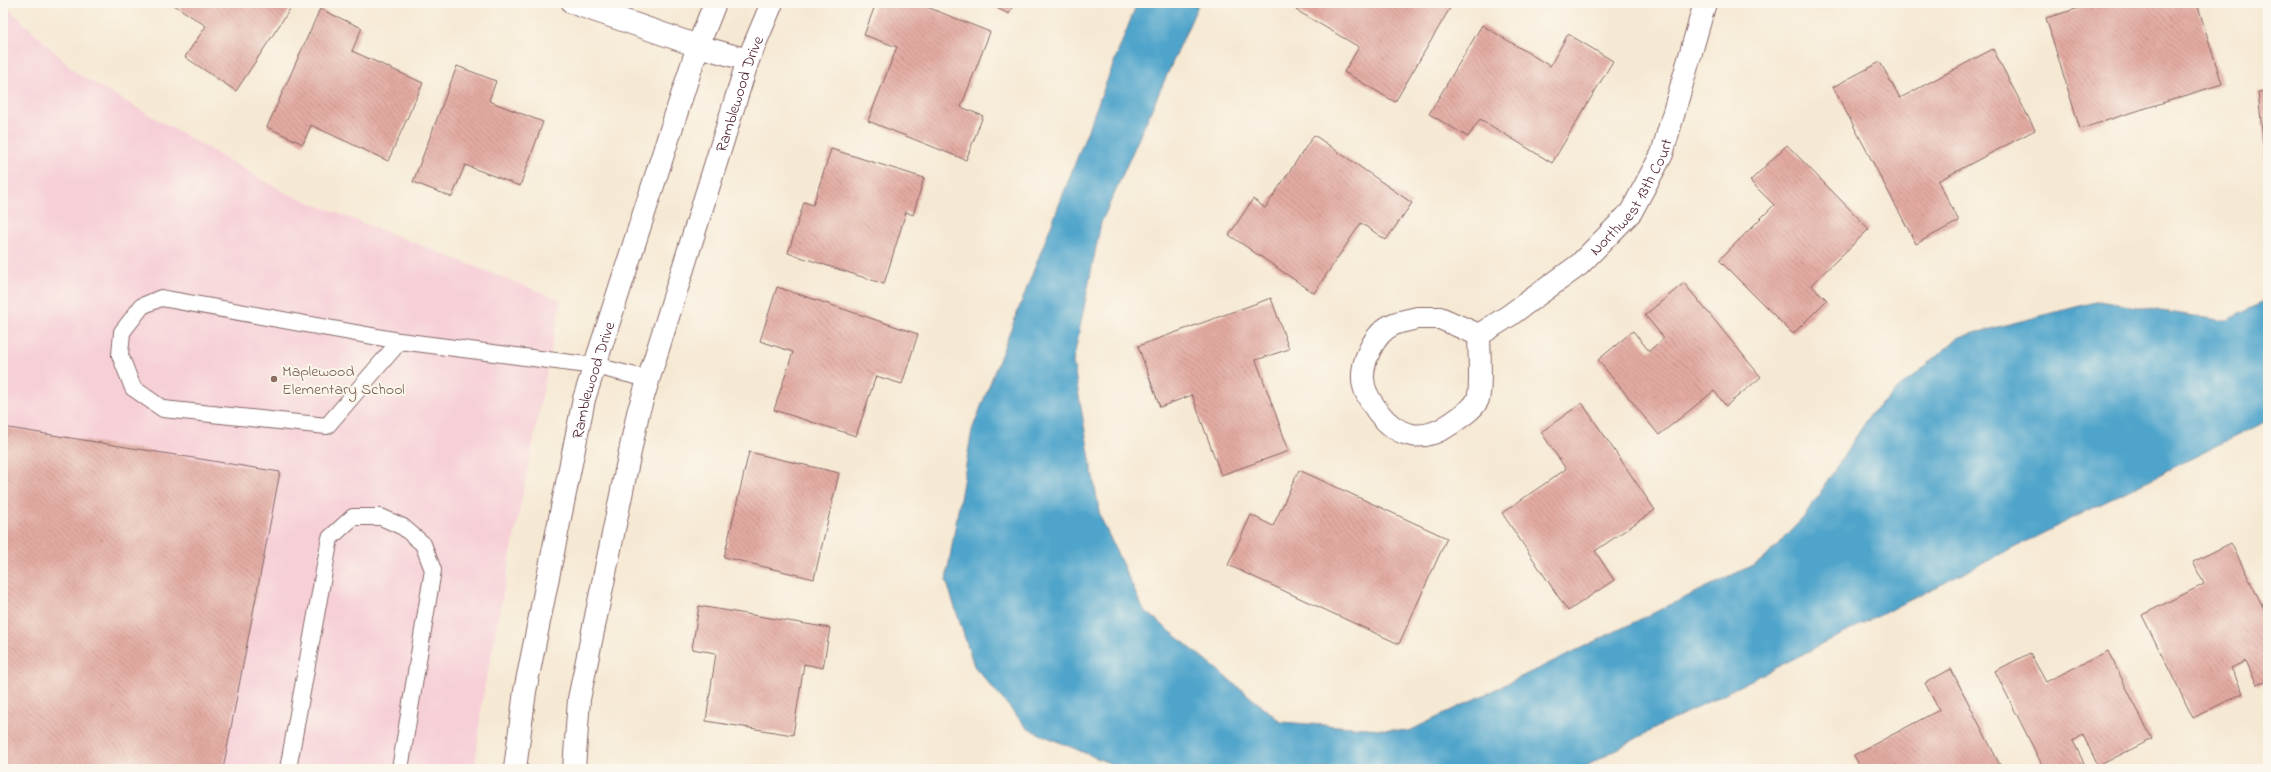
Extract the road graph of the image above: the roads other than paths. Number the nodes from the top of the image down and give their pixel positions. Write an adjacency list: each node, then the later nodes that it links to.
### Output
1 (573, 3): 5 (street)
2 (715, 3): 5 (street, Ramblewood Drive)
3 (772, 3): 6 (street, Ramblewood Drive)
4 (1705, 3): 7 (street, Northwest 13th Court)
5 (698, 46): 6 (street); 9 (street, Ramblewood Drive)
6 (748, 60): 10 (street, Ramblewood Drive)
7 (1479, 335): 7 (street)
8 (400, 341): 8 (lane); 9 (lane)
9 (595, 366): 10 (lane); 13 (street, Ramblewood Drive)
10 (648, 379): 14 (street, Ramblewood Drive)
11 (288, 769): 12 (lane)
12 (400, 769)
13 (515, 769)
14 (574, 769)

